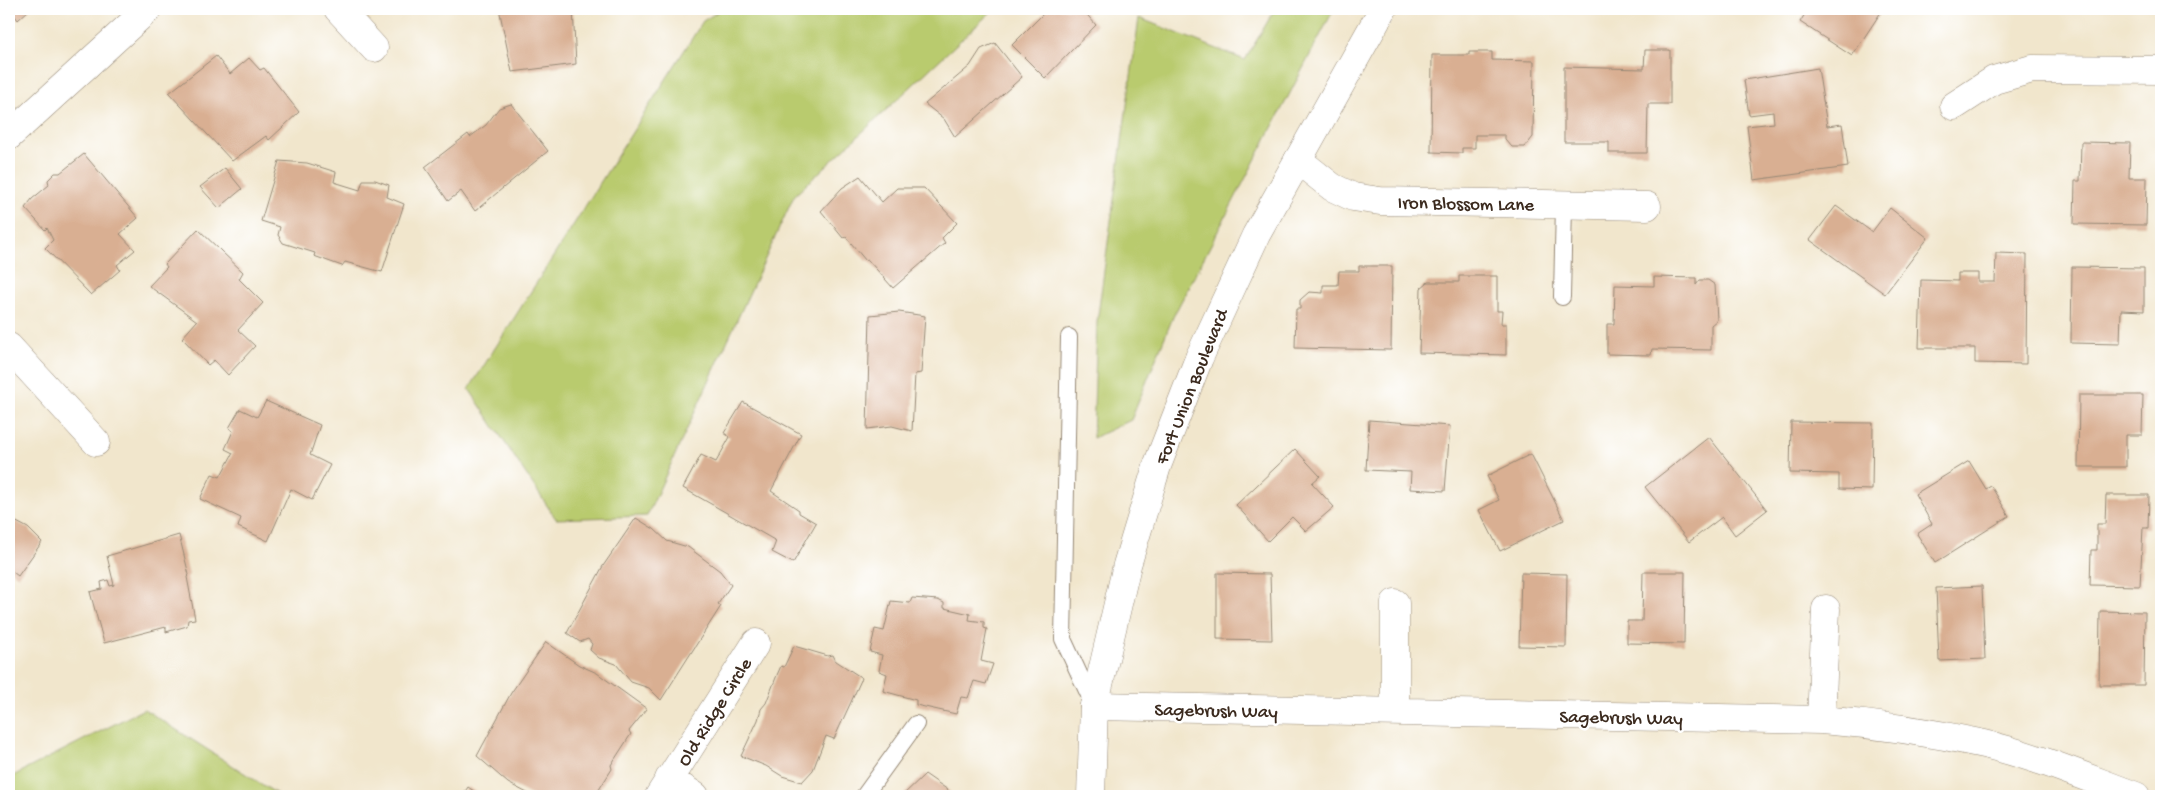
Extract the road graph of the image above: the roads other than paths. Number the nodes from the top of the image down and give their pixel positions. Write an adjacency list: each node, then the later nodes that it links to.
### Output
1 (148, 9): 7 (street)
2 (338, 9): 4 (street)
3 (1383, 9): 8 (street, Fort Union Boulevard)
4 (374, 48)
5 (2161, 70): 6 (street)
6 (1954, 106)
7 (9, 136)
8 (1298, 160): 9 (street, Iron Blossom Lane); 18 (street, Fort Union Boulevard)
9 (1564, 204): 10 (street, Iron Blossom Lane); 11 (lane)
10 (1647, 206)
11 (1562, 297)
12 (1069, 337): 18 (lane)
13 (9, 346): 14 (street)
14 (96, 442)
15 (1395, 603): 19 (street)
16 (1826, 609): 20 (street)
17 (756, 643): 22 (street, Old Ridge Circle)
18 (1094, 706): 19 (street, Sagebrush Way); 25 (street, Fort Union Boulevard)
19 (1395, 712): 20 (street, Sagebrush Way)
20 (1821, 720): 26 (street, Sagebrush Way)
21 (916, 724): 24 (lane)
22 (664, 788): 23 (street, Old Ridge Circle)
23 (695, 796)
24 (864, 796)
25 (1091, 796)
26 (2136, 796)

